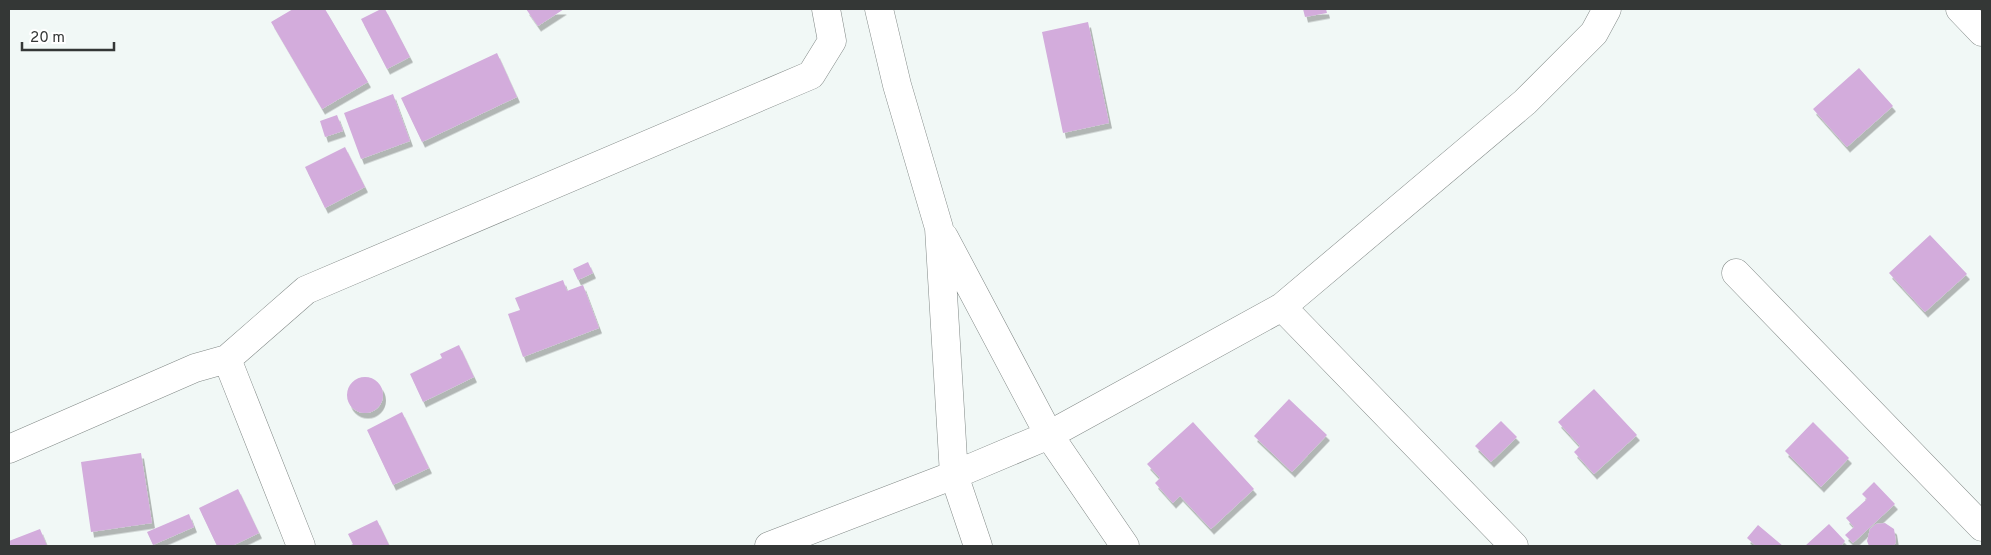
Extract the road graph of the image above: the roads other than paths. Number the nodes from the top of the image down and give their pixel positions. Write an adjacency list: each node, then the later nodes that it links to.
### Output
1 (826, 9): 9 (street)
2 (879, 9): 6 (street)
3 (1607, 9): 8 (street)
4 (1960, 9): 5 (street)
5 (1982, 32)
6 (939, 228): 10 (street); 12 (street)
7 (1736, 273): 13 (street)
8 (1282, 307): 10 (street); 18 (street)
9 (227, 359): 11 (street); 14 (street)
10 (1049, 435): 12 (street); 17 (street)
11 (9, 449)
12 (954, 475): 15 (street); 16 (street)
13 (1982, 527)
14 (301, 546)
15 (769, 546)
16 (978, 546)
17 (1124, 546)
18 (1514, 546)

